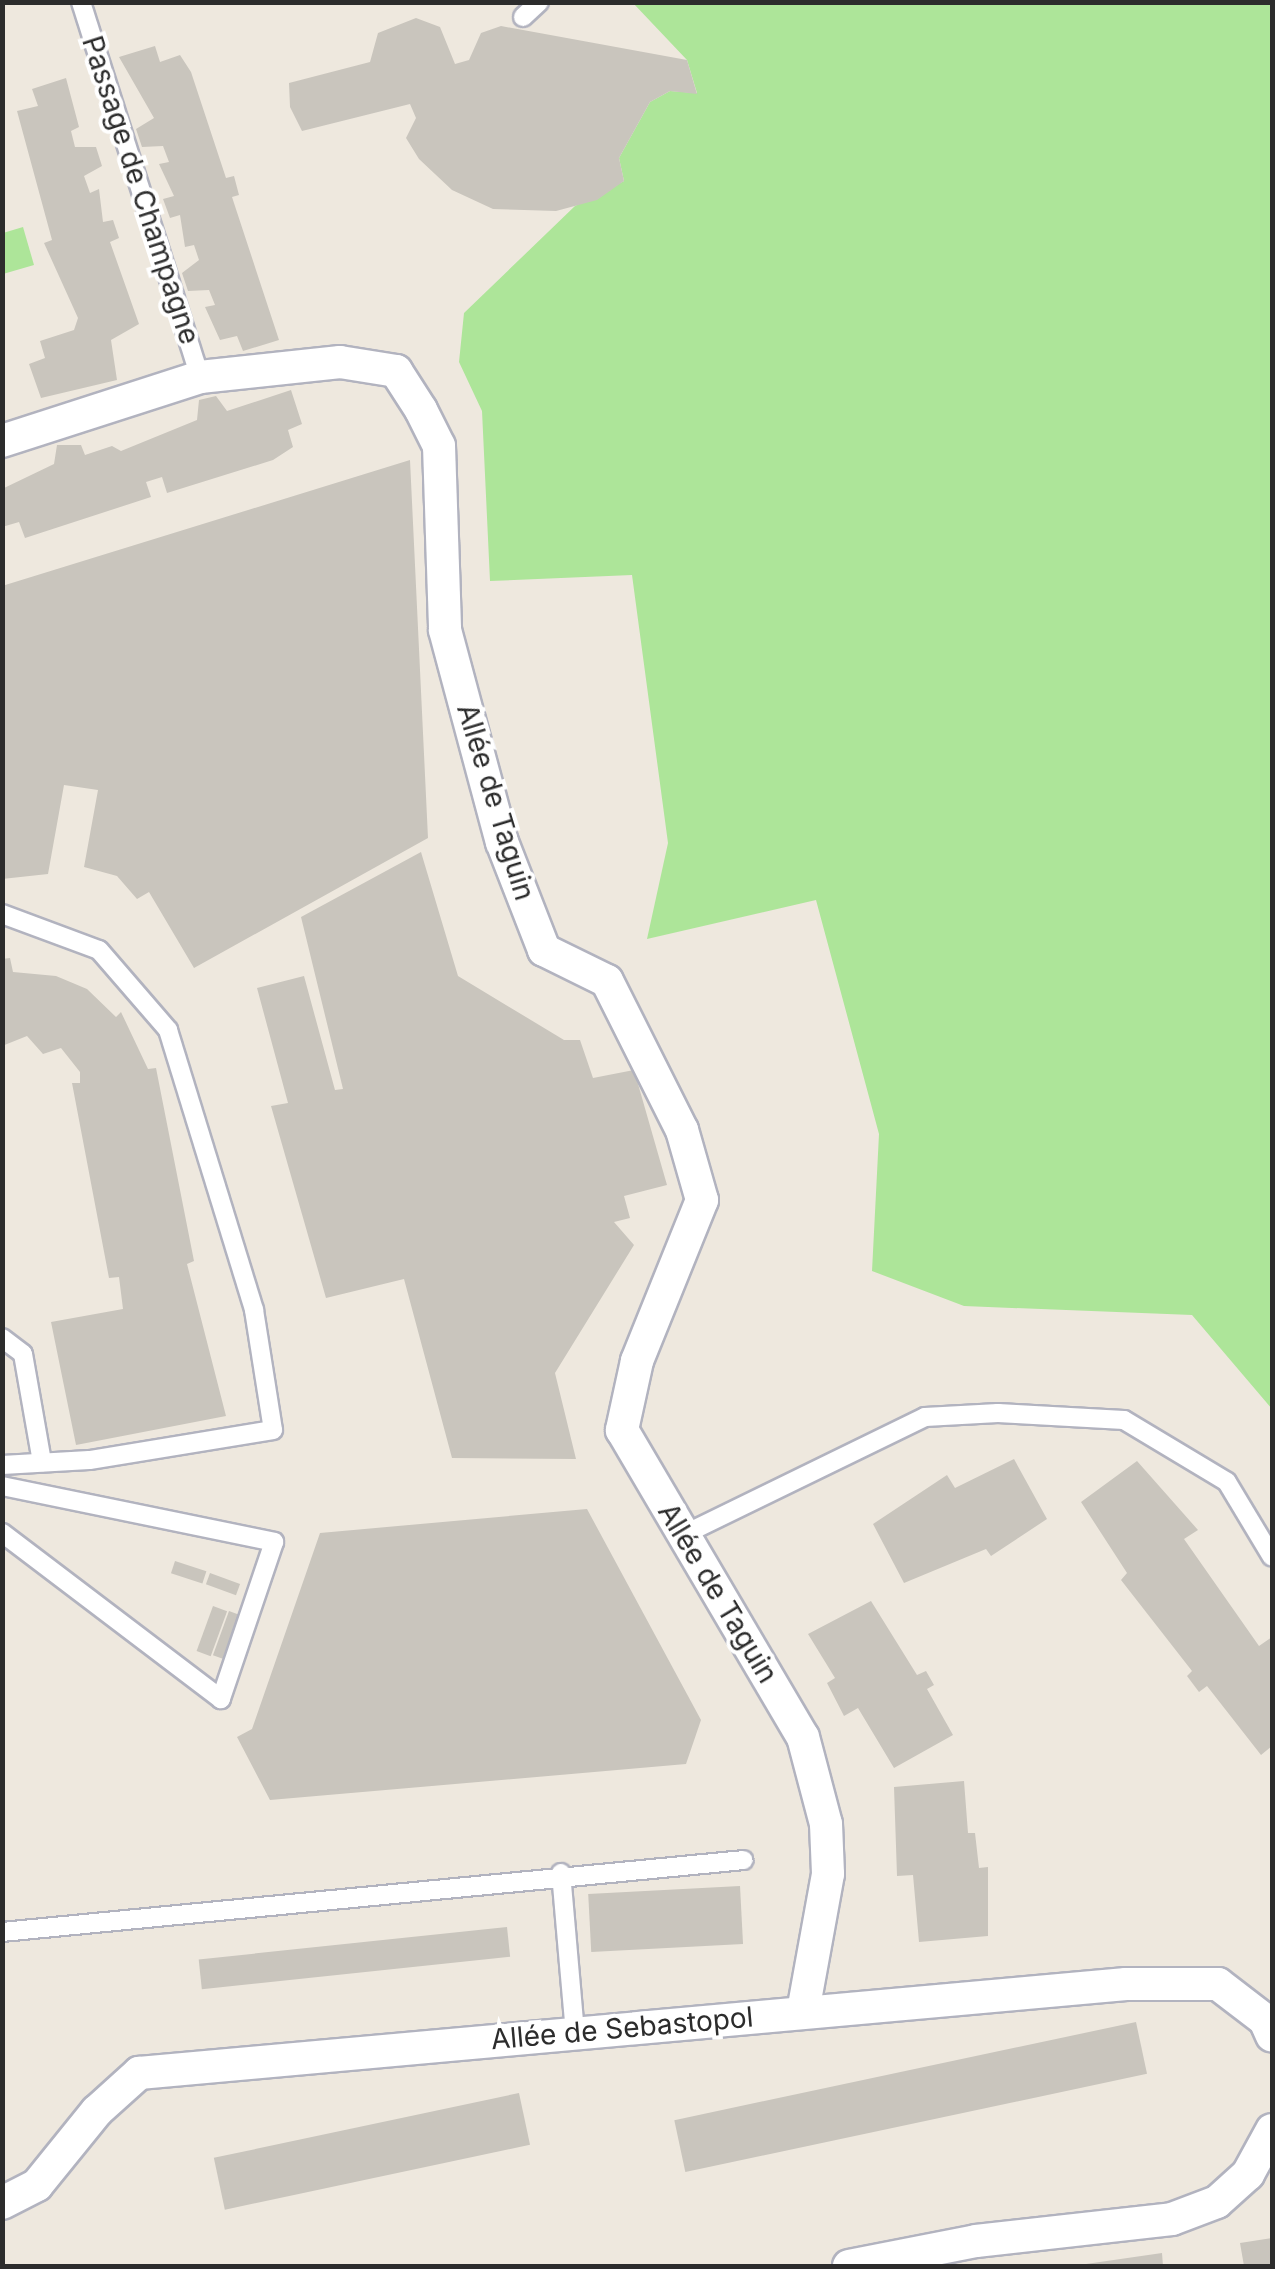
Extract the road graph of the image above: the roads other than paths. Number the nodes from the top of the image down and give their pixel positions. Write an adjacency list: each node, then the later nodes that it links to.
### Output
1 (81, 2): 4 (lane, Passage de Champagne)
2 (539, 2): 3 (lane)
3 (523, 16)
4 (200, 377): 5 (street); 12 (street, Allée de Taguin)
5 (2, 441)
6 (2, 914): 8 (lane)
7 (2, 1338): 8 (lane)
8 (42, 1462): 9 (lane)
9 (2, 1464)
10 (2, 1486): 11 (lane)
11 (2, 1534)
12 (683, 1535): 13 (lane); 19 (street, Allée de Taguin)
13 (1272, 1554)
14 (744, 1860): 15 (lane)
15 (561, 1873): 16 (lane); 20 (lane)
16 (2, 1932)
17 (1272, 1988): 18 (street)
18 (1243, 2003): 19 (street, Allée de Sebastopol); 21 (street, Allée de Sebastopol)
19 (803, 2010): 20 (street, Allée de Sebastopol)
20 (575, 2032): 23 (street, Allée de Sebastopol)
21 (1272, 2036)
22 (1272, 2130): 24 (street)
23 (2, 2203)
24 (849, 2266)

